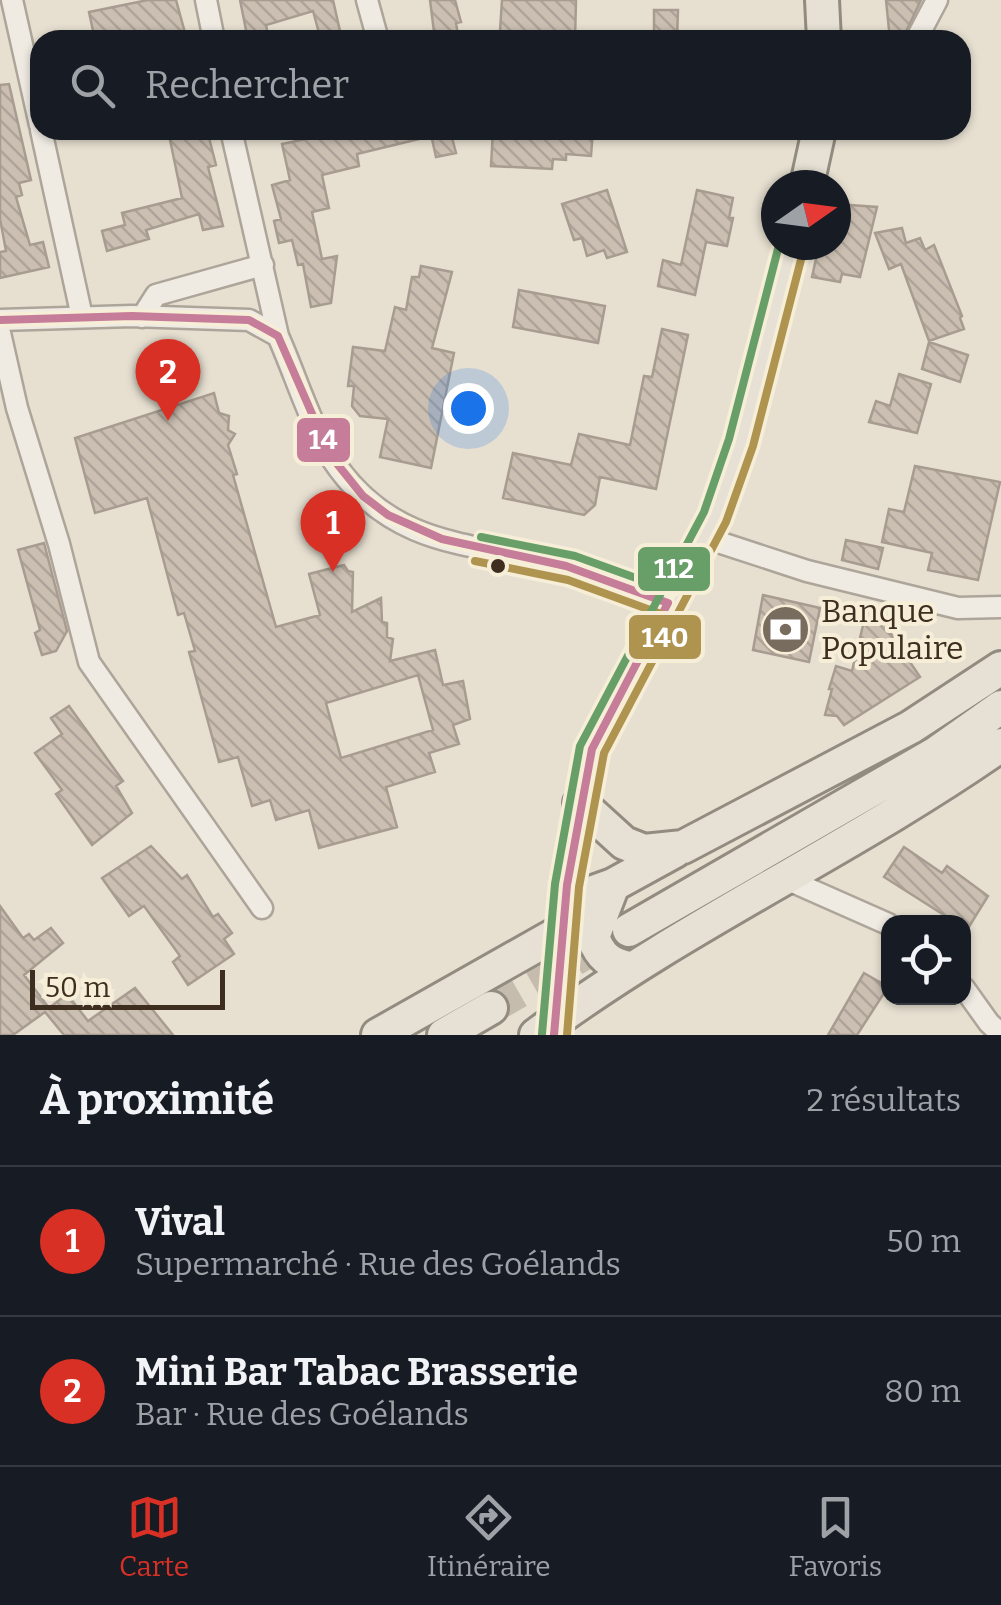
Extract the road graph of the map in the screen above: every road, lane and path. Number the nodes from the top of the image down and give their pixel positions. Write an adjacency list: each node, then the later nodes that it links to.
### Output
1 (12, 0): 10 (street)
2 (206, 0): 6 (street)
3 (368, 0): 7 (street)
4 (822, 0): 8 (main road)
5 (938, 0): 9 (street)
6 (212, 30)
7 (376, 30)
8 (824, 30)
9 (922, 30)
10 (30, 79)
11 (44, 140): 18 (street)
12 (233, 140): 16 (street)
13 (817, 140): 14 (main road)
14 (810, 170)
15 (788, 260): 22 (main road)
16 (263, 265): 17 (street); 21 (street)
17 (142, 316): 18 (street); 21 (street)
18 (82, 317): 19 (street)
19 (0, 320)
20 (0, 333): 32 (street)
21 (278, 336): 23 (street)
22 (706, 538): 23 (main road); 24 (street)
23 (668, 604): 28 (main road)
24 (1001, 607)
25 (1001, 668): 29 (main road)
26 (1001, 707): 34 (main road)
27 (1001, 746): 30 (main road)
28 (580, 803): 29 (main road); 35 (main road)
29 (683, 847): 31 (main road)
30 (784, 878): 33 (street); 36 (main road)
31 (613, 885): 35 (main road); 36 (main road)
32 (262, 908)
33 (881, 921)
34 (628, 930)
35 (562, 931): 39 (main road); 41 (main road)
36 (630, 968): 39 (main road)
37 (971, 998): 40 (street)
38 (491, 1008): 42 (main road)
39 (546, 1028)
40 (1001, 1034)
41 (378, 1035)
42 (444, 1035)

